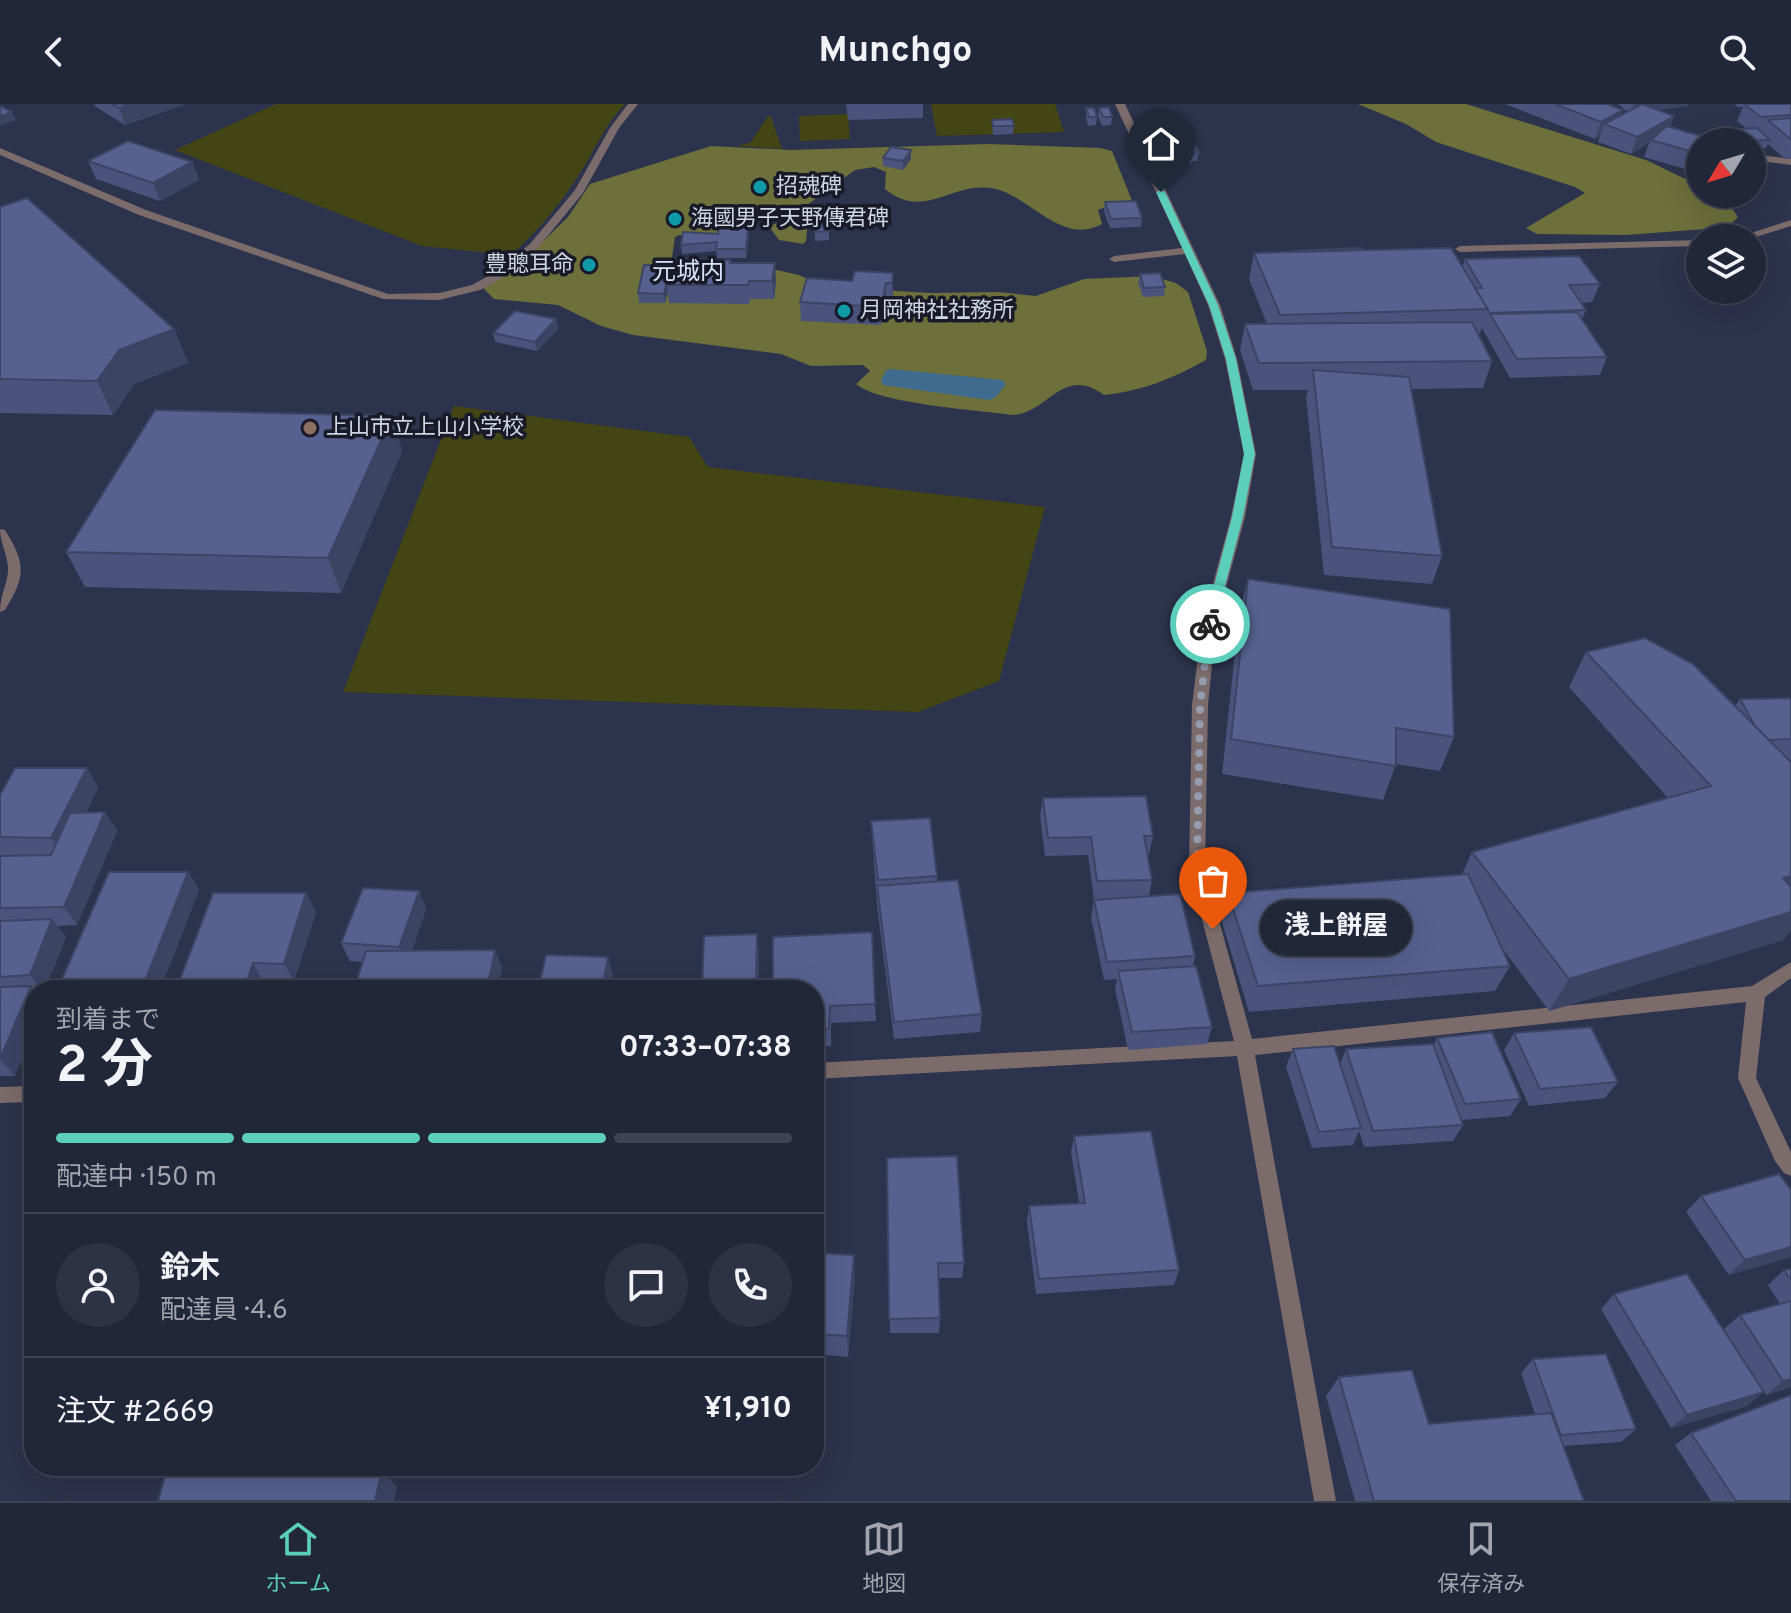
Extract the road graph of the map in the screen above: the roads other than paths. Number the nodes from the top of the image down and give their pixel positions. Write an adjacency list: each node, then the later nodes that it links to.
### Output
1 (633, 104): 3 (lane)
2 (1120, 104): 10 (lane)
3 (0, 151)
4 (1766, 159): 5 (lane)
5 (1791, 162)
6 (1791, 223): 7 (lane)
7 (1766, 230)
8 (1686, 243): 9 (lane)
9 (1460, 249)
10 (1188, 250): 11 (lane); 16 (lane)
11 (1114, 259)
12 (0, 533): 13 (lane)
13 (0, 607)
14 (1791, 969): 15 (lane)
15 (1756, 993): 16 (lane); 20 (lane)
16 (1245, 1048): 17 (lane); 21 (lane)
17 (824, 1070)
18 (24, 1094): 19 (lane)
19 (0, 1095)
20 (1791, 1167)
21 (1325, 1501)

